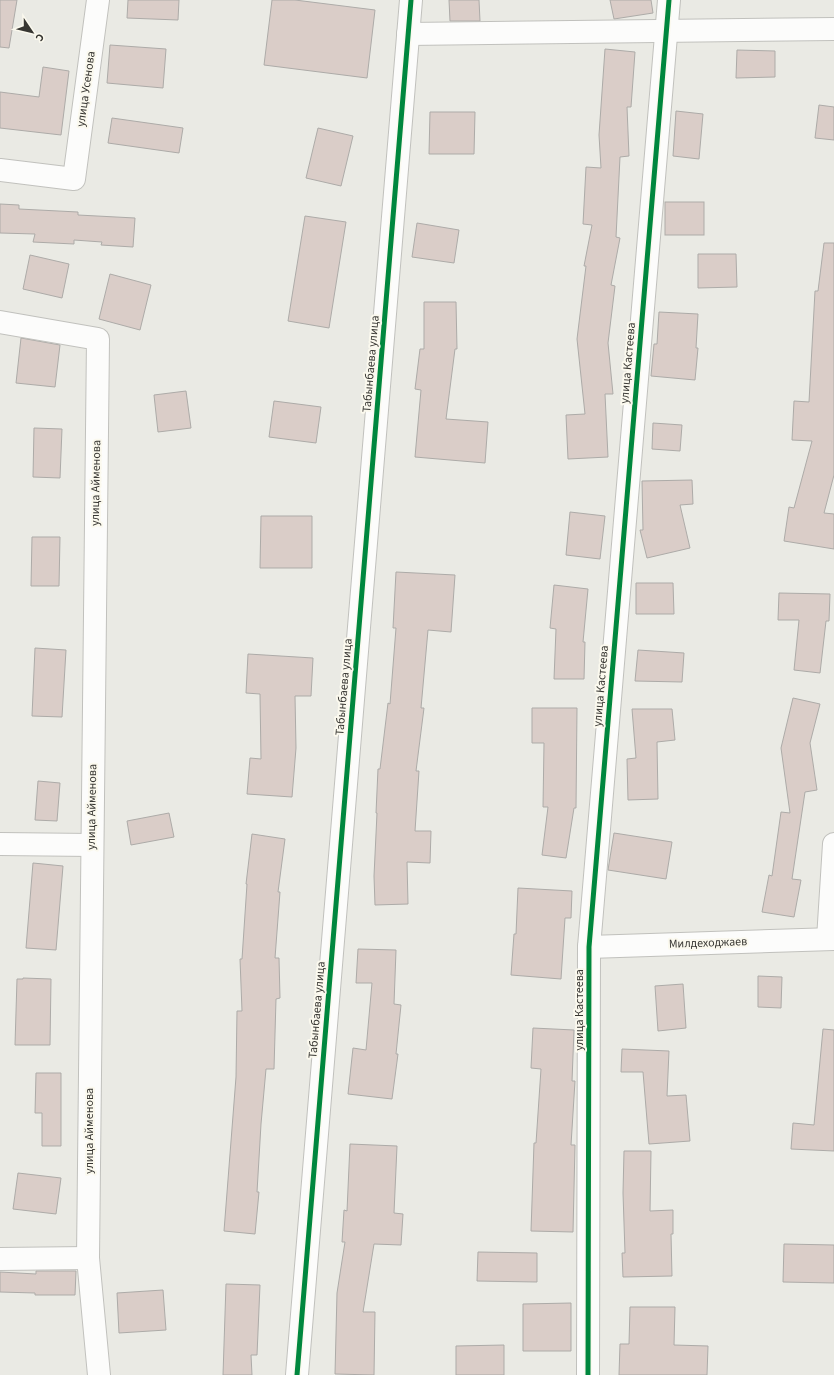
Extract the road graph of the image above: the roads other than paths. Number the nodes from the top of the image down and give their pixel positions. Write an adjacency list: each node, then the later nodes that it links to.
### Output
1 (98, 0): 7 (street, улица Усенова)
2 (411, 0): 6 (street, Табынбаева улица)
3 (669, 0): 5 (street, улица Кастеева)
4 (834, 30): 5 (street)
5 (666, 32): 6 (street); 13 (street, улица Кастеева)
6 (408, 34): 17 (street, Табынбаева улица)
7 (0, 170)
8 (0, 322): 11 (street, улица Айменова)
9 (0, 844): 11 (street)
10 (834, 844): 12 (street, Милдеходжаев)
11 (92, 845): 14 (street, улица Айменова)
12 (831, 939): 13 (street, Милдеходжаев)
13 (589, 947): 18 (street, улица Кастеева)
14 (88, 1258): 15 (street); 16 (street, улица Айменова)
15 (0, 1259)
16 (99, 1375)
17 (297, 1375)
18 (588, 1375)

